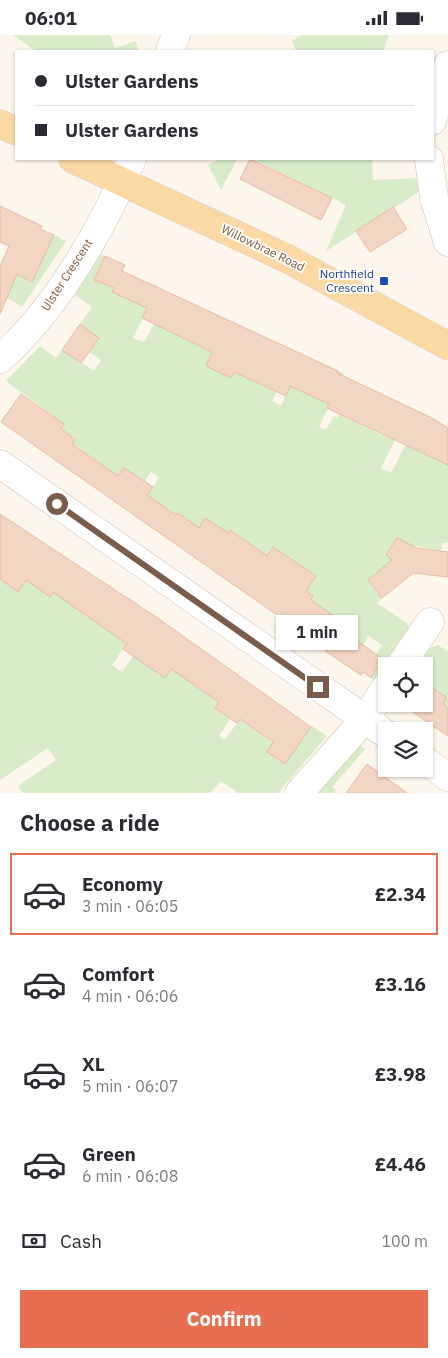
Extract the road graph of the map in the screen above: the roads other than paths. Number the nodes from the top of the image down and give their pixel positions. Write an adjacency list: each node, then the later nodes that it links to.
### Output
1 (176, 35): 2 (street)
2 (170, 50)
3 (448, 65): 4 (street)
4 (434, 114)
5 (0, 124): 6 (main road)
6 (15, 131)
7 (78, 160): 9 (main road, Willowbrae Road)
8 (429, 160): 10 (street)
9 (127, 170): 11 (main road, Willowbrae Road); 12 (street, Ulster Crescent)
10 (448, 241)
11 (448, 346)
12 (0, 359)
13 (0, 464): 17 (street)
14 (430, 621): 15 (street)
15 (406, 657)
16 (379, 712): 17 (street)
17 (375, 727): 20 (street)
18 (433, 766): 19 (street)
19 (448, 777)
20 (299, 793)

